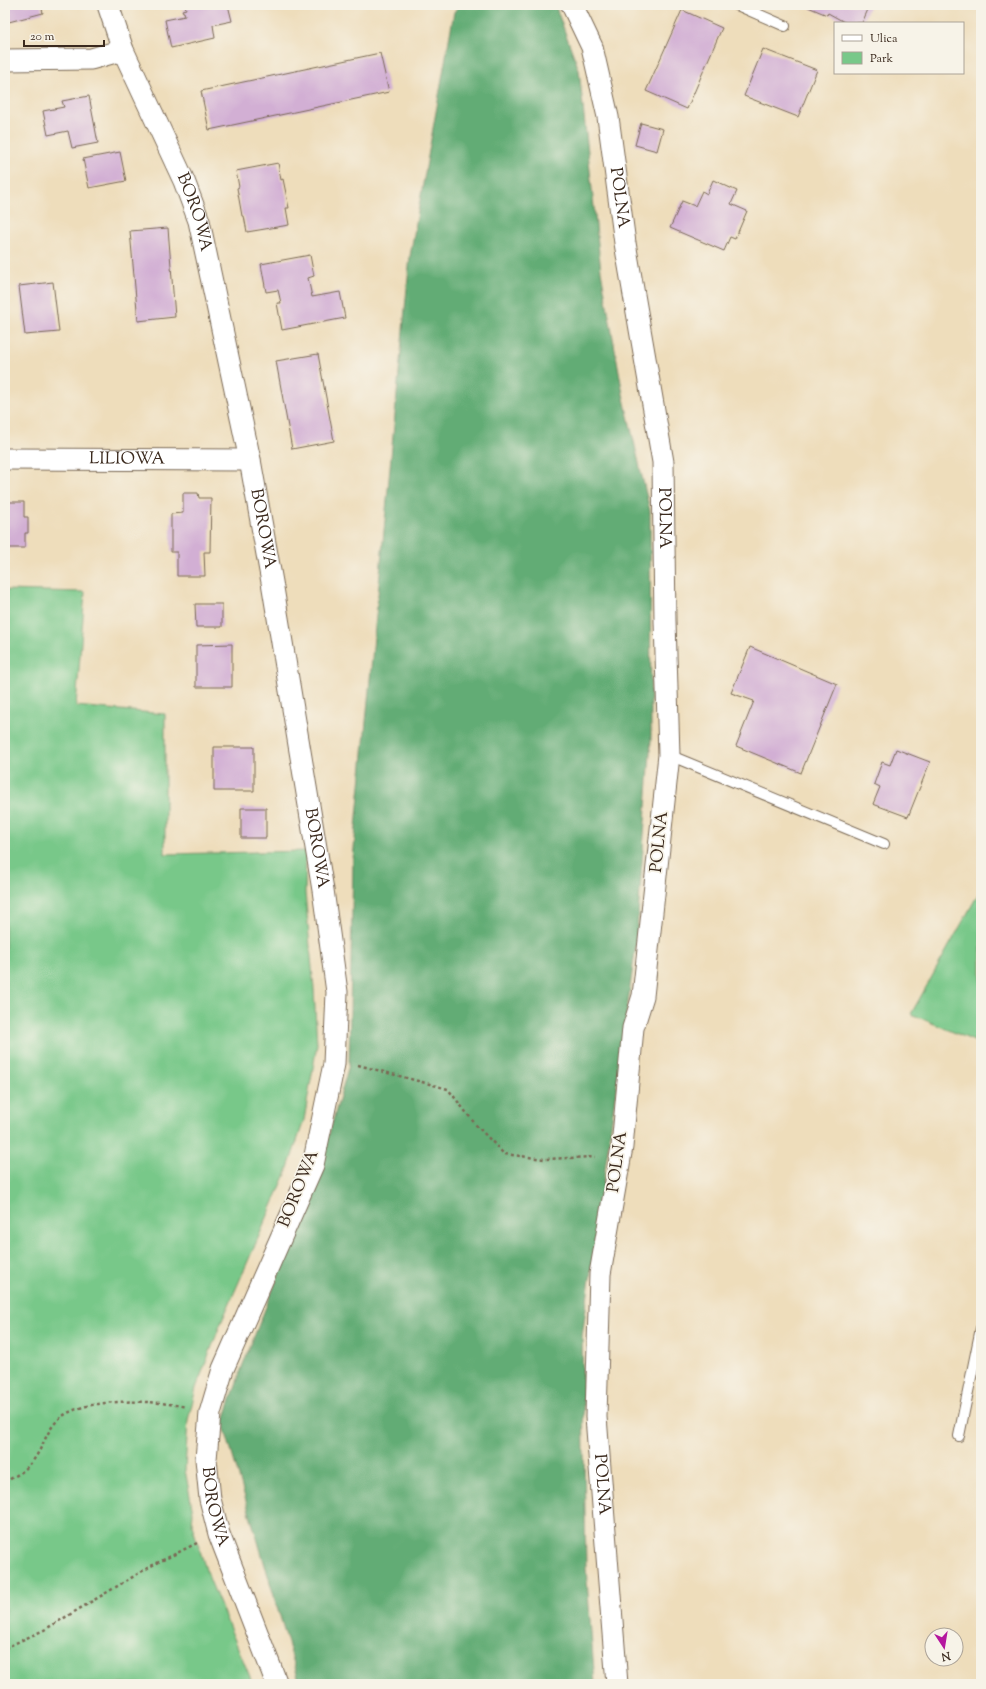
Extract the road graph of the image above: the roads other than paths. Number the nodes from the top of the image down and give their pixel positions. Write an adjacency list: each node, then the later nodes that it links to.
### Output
1 (108, 5): 5 (street, BOROWA)
2 (572, 5): 9 (street, POLNA)
3 (737, 5): 4 (lane)
4 (784, 26)
5 (123, 50): 6 (street); 8 (street, BOROWA)
6 (5, 60)
7 (5, 459): 8 (street, LILIOWA)
8 (250, 460): 13 (street, BOROWA)
9 (669, 755): 10 (lane); 14 (street, POLNA)
10 (884, 844)
11 (981, 1328): 12 (lane)
12 (959, 1436)
13 (277, 1684)
14 (617, 1684)

